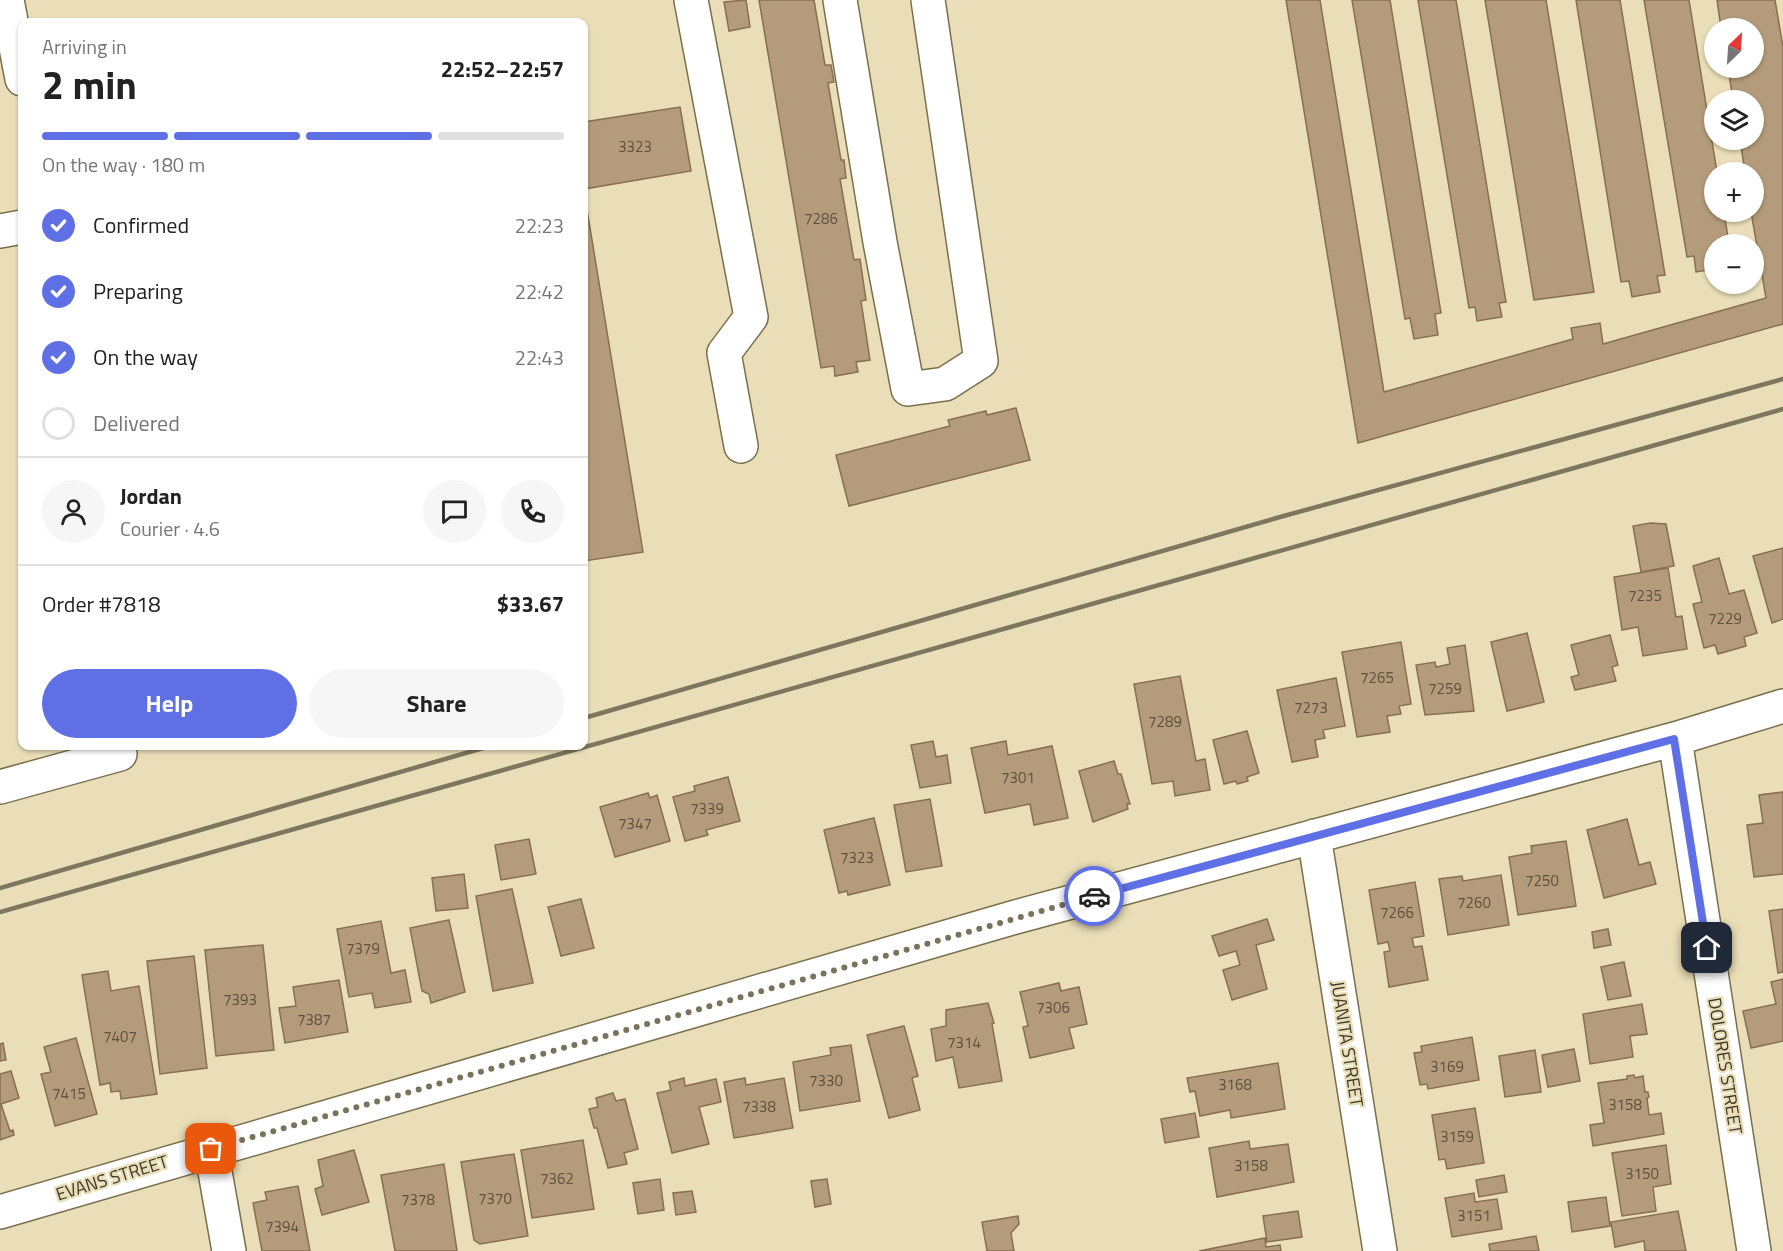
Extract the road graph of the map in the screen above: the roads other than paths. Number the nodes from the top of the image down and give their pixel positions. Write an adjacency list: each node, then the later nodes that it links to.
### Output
1 (7, 0): 5 (street)
2 (691, 0): 8 (street)
3 (840, 0): 4 (street)
4 (928, 0)
5 (18, 58)
6 (18, 228): 7 (street)
7 (0, 231)
8 (741, 446)
9 (1783, 706): 10 (street, EVANS STREET)
10 (1674, 739): 13 (street, EVANS STREET); 18 (street, DOLORES STREET)
11 (119, 750): 12 (street)
12 (0, 787)
13 (1314, 836): 14 (street, EVANS STREET); 17 (street, JUANITA STREET)
14 (211, 1149): 15 (street, EVANS STREET); 16 (street)
15 (0, 1212)
16 (229, 1251)
17 (1380, 1251)
18 (1754, 1251)

